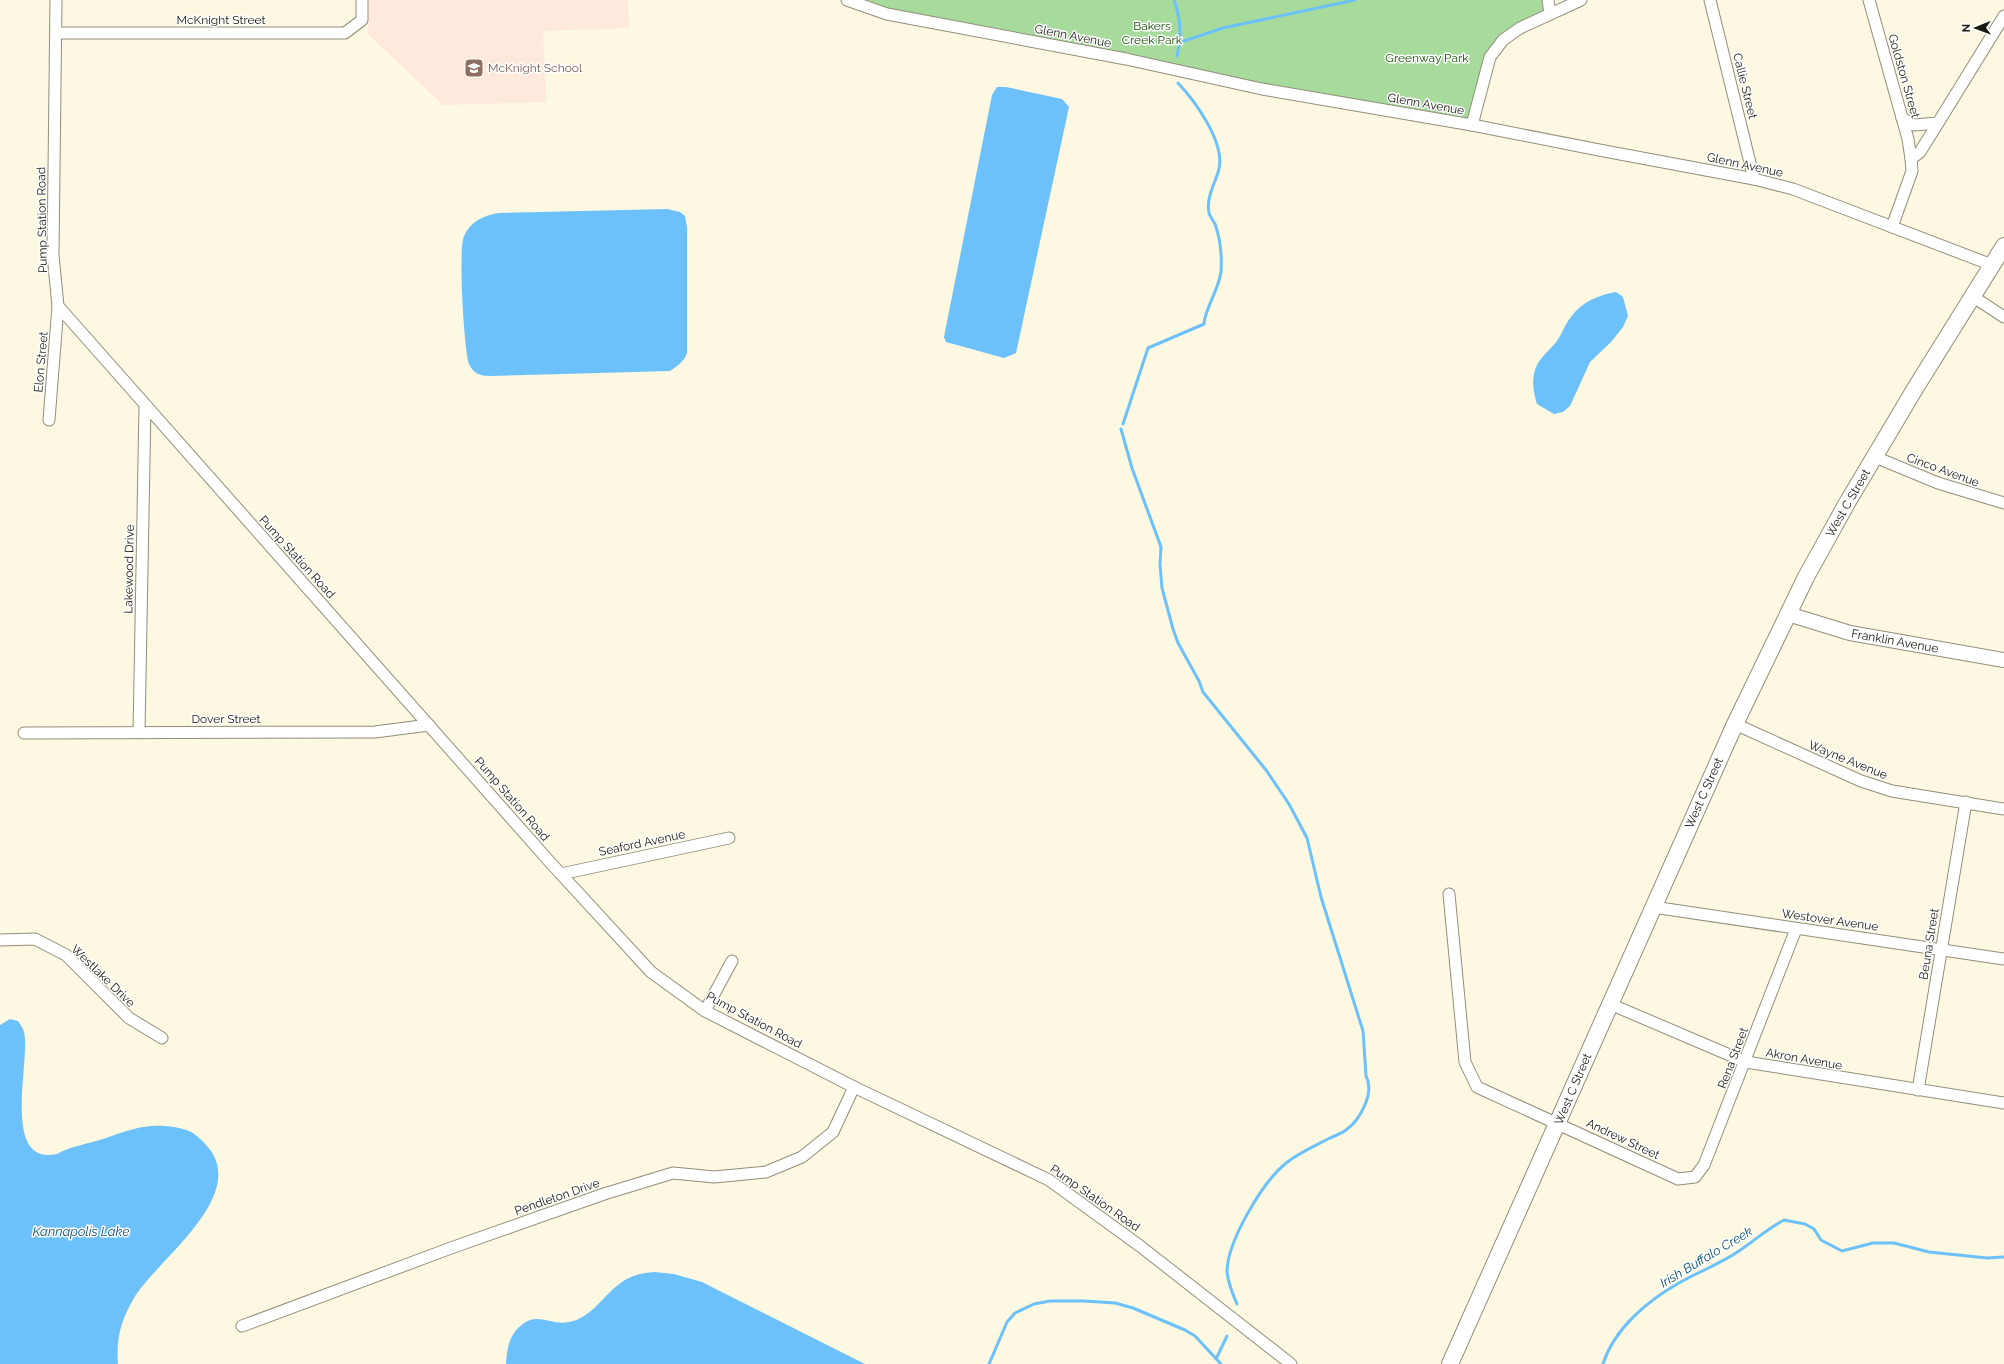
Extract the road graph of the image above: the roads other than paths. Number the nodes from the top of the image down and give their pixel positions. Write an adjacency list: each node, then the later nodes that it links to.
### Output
1 (56, 0): 10 (street, Pump Station Road)
2 (362, 0): 10 (street, McKnight Street)
3 (847, 0): 13 (street, Glenn Avenue)
4 (1548, 0): 8 (street)
5 (1581, 0): 8 (street)
6 (1710, 0): 15 (street, Callie Street)
7 (1869, 0): 11 (street, Goldston Street)
8 (1550, 14): 13 (street)
9 (2004, 16): 12 (street)
10 (56, 33): 20 (street, Pump Station Road)
11 (1902, 118): 12 (street); 14 (street, Goldston Street)
12 (1938, 124): 14 (street)
13 (1472, 125): 15 (street, Glenn Avenue)
14 (1911, 159): 16 (street, Goldston Street)
15 (1754, 178): 16 (street, Glenn Avenue)
16 (1892, 227): 18 (street, Glenn Avenue)
17 (2004, 246): 18 (main road, West C Street)
18 (1992, 265): 19 (main road, West C Street)
19 (1972, 296): 21 (street); 24 (main road, West C Street)
20 (58, 306): 22 (street, Pump Station Road); 23 (street, Elon Street)
21 (2004, 316)
22 (145, 406): 29 (street, Pump Station Road); 30 (street, Lakewood Drive)
23 (49, 420)
24 (1875, 457): 25 (street, Cinco Avenue); 26 (main road, West C Street)
25 (2004, 503)
26 (1788, 614): 27 (street, Franklin Avenue); 28 (main road, West C Street)
27 (2004, 660)
28 (1735, 724): 32 (street, Wayne Avenue); 37 (main road, West C Street)
29 (429, 725): 30 (street, Dover Street); 35 (street, Pump Station Road)
30 (139, 732): 31 (street, Dover Street)
31 (24, 733)
32 (1966, 802): 33 (street, Wayne Avenue); 40 (street, Beuna Street)
33 (2004, 809)
34 (729, 838): 35 (street, Seaford Avenue)
35 (561, 874): 44 (street, Pump Station Road)
36 (1449, 894): 50 (street, Andrew Street)
37 (1653, 907): 38 (street, Westover Avenue); 43 (main road, West C Street)
38 (1796, 929): 40 (street, Westover Avenue); 46 (street, Rena Street)
39 (0, 940): 45 (street, Westlake Drive)
40 (1941, 948): 41 (street, Westover Avenue); 48 (street, Beuna Street)
41 (2004, 958)
42 (732, 961): 44 (street)
43 (1610, 1004): 46 (street, Akron Avenue); 50 (main road, West C Street)
44 (705, 1011): 47 (street, Pump Station Road)
45 (162, 1038)
46 (1746, 1062): 48 (street, Akron Avenue); 51 (street, Rena Street)
47 (854, 1087): 52 (street, Pendleton Drive); 53 (street, Pump Station Road)
48 (1918, 1090): 49 (street, Akron Avenue)
49 (2004, 1103)
50 (1558, 1123): 51 (street, Andrew Street); 54 (main road, West C Street)
51 (1678, 1179)
52 (242, 1326)
53 (1291, 1364)
54 (1450, 1364)

